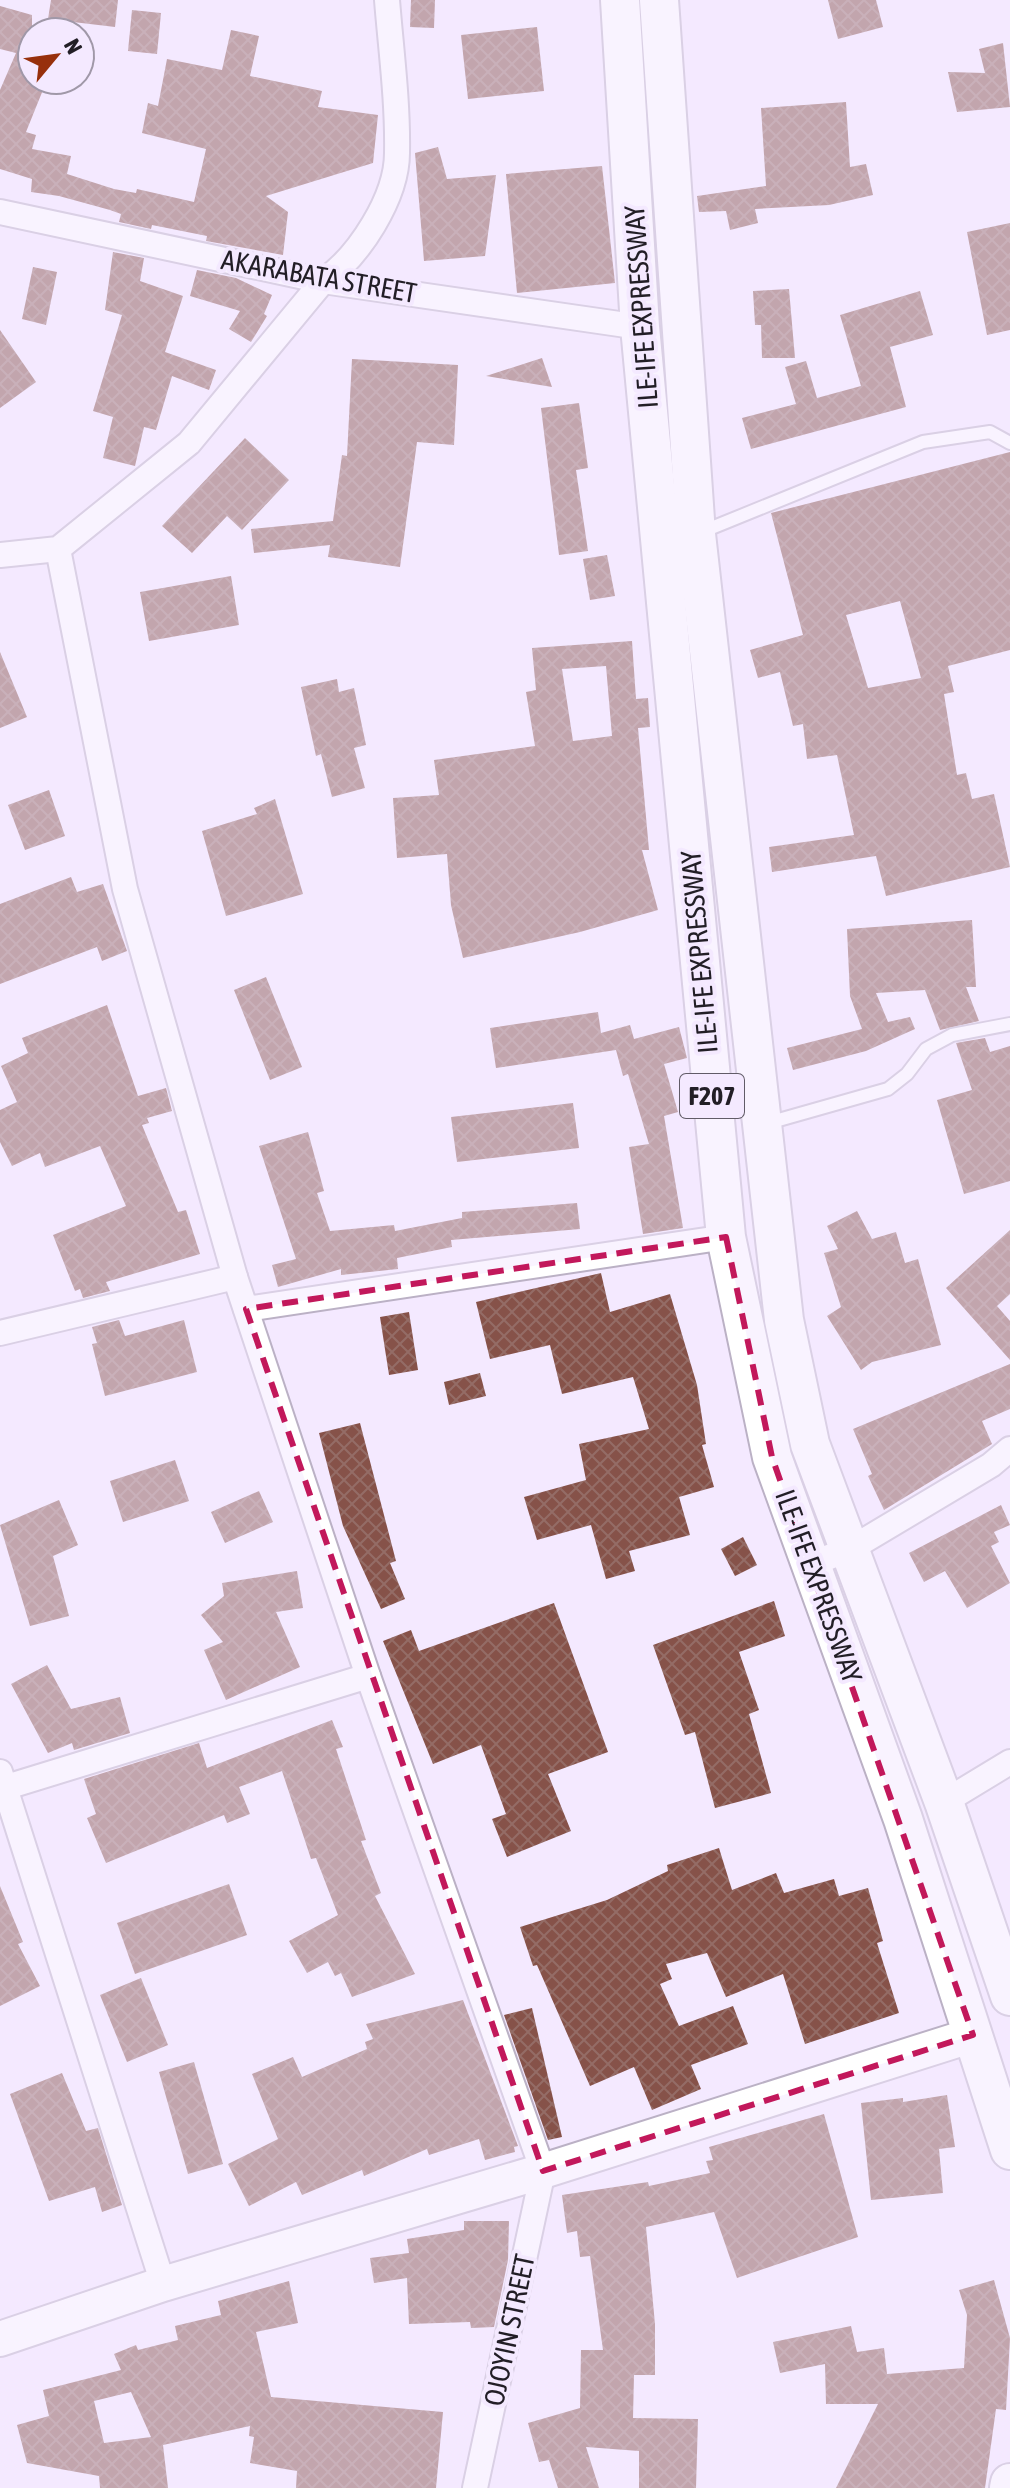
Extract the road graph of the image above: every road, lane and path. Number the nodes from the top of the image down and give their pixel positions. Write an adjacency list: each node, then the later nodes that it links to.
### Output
1 (387, 0): 5 (street)
2 (620, 0): 6 (main road, ILE-IFE EXPRESSWAY / F207)
3 (659, 0): 8 (main road, ILE-IFE EXPRESSWAY / F207)
4 (0, 212): 5 (street, AKARABATA STREET)
5 (323, 281): 6 (street, AKARABATA STREET); 9 (street)
6 (640, 327): 13 (main road, ILE-IFE EXPRESSWAY / F207)
7 (1010, 443): 8 (lane)
8 (696, 534): 12 (main road, ILE-IFE EXPRESSWAY / F207)
9 (58, 549): 10 (street); 14 (street)
10 (0, 555)
11 (1010, 1024): 12 (lane)
12 (761, 1125): 18 (main road, ILE-IFE EXPRESSWAY / F207)
13 (726, 1237): 15 (street); 19 (main road, ILE-IFE EXPRESSWAY / F207)
14 (235, 1277): 15 (street); 16 (street)
15 (246, 1309): 20 (street)
16 (0, 1333)
17 (1010, 1449): 18 (street)
18 (852, 1548): 19 (street); 23 (main road, ILE-IFE EXPRESSWAY / F207)
19 (809, 1565): 25 (main road, ILE-IFE EXPRESSWAY / F207)
20 (368, 1676): 22 (street); 27 (street)
21 (1010, 1762): 23 (street)
22 (2, 1783): 28 (street)
23 (944, 1802): 24 (main road, ILE-IFE EXPRESSWAY / F207)
24 (1010, 1996)
25 (973, 2035): 26 (main road, ILE-IFE EXPRESSWAY / F207); 27 (street)
26 (1010, 2150)
27 (543, 2171): 28 (street); 30 (street, OJOYIN STREET)
28 (163, 2284): 29 (street)
29 (0, 2339)
30 (475, 2488)

